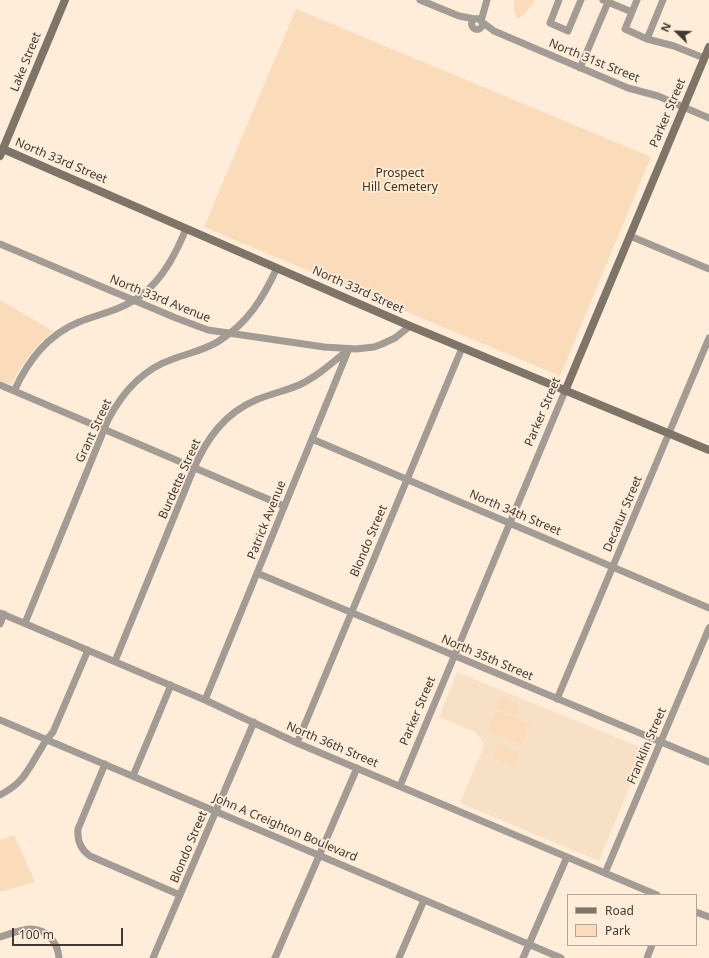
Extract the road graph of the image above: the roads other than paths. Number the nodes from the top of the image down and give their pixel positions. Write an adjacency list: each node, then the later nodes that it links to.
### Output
1 (64, 0): 20 (street, Lake Street)
2 (420, 0): 10 (street, North 31st Street)
3 (559, 0): 4 (street)
4 (581, 0)
5 (637, 0): 9 (street)
6 (663, 0): 14 (street)
7 (607, 1): 9 (street); 17 (street)
8 (486, 2): 11 (street)
9 (632, 12): 14 (street)
10 (459, 16): 11 (street, North 31st Street); 12 (street, North 31st Street)
11 (479, 20): 12 (street); 13 (street, North 31st Street)
12 (475, 28): 13 (street, North 31st Street)
13 (494, 32): 17 (street, North 31st Street)
14 (647, 39): 16 (street)
15 (709, 47): 16 (street, Parker Street)
16 (704, 58): 18 (street, Parker Street)
17 (580, 68): 18 (street, North 31st Street)
18 (684, 107): 19 (street, North 31st Street); 22 (street, Parker Street)
19 (709, 118)
20 (1, 151): 21 (street, North 33rd Street)
21 (186, 229): 24 (street, North 33rd Street); 26 (street)
22 (630, 236): 25 (street); 34 (street, Parker Street)
23 (0, 244): 26 (street, North 33rd Avenue)
24 (277, 268): 27 (street, North 33rd Street); 28 (street, Grant Street)
25 (709, 269)
26 (133, 300): 28 (street, North 33rd Avenue); 33 (street)
27 (410, 326): 30 (street, North 33rd Street); 31 (street, North 33rd Avenue)
28 (230, 334): 31 (street, North 33rd Avenue); 35 (street, Grant Street)
29 (709, 338): 36 (street, Decatur Street)
30 (462, 348): 34 (street, North 33rd Street); 40 (street, Blondo Street)
31 (349, 349): 37 (street, Patrick Avenue); 39 (street, Burdette Street)
32 (0, 385): 33 (street)
33 (14, 391): 35 (street)
34 (565, 391): 36 (street, North 33rd Street); 42 (street, Parker Street)
35 (104, 430): 39 (street); 48 (street, Grant Street)
36 (669, 434): 38 (street, North 33rd Street); 43 (street, Decatur Street)
37 (312, 439): 40 (street, North 34th Street); 41 (street, Patrick Avenue)
38 (709, 450)
39 (194, 468): 41 (street); 53 (street, Burdette Street)
40 (407, 480): 42 (street, North 34th Street); 46 (street, Blondo Street)
41 (284, 506): 44 (street, Patrick Avenue)
42 (510, 523): 43 (street, North 34th Street); 52 (street, Parker Street)
43 (613, 567): 45 (street, North 34th Street); 55 (street, Decatur Street)
44 (257, 573): 46 (street, North 35th Street); 56 (street, Patrick Avenue)
45 (709, 608)
46 (351, 612): 52 (street, North 35th Street); 61 (street, Blondo Street)
47 (2, 613): 48 (street, North 36th Street); 49 (street)
48 (25, 623): 51 (street, North 36th Street)
49 (0, 624)
50 (709, 628): 60 (street, Franklin Street)
51 (88, 650): 53 (street, North 36th Street); 59 (street)
52 (454, 656): 55 (street, North 35th Street); 66 (street, Parker Street)
53 (115, 661): 54 (street, North 36th Street)
54 (172, 685): 56 (street, North 36th Street); 65 (street)
55 (557, 698): 60 (street, North 35th Street)
56 (205, 700): 58 (street, North 36th Street)
57 (0, 720): 59 (street, John A Creighton Boulevard)
58 (254, 722): 61 (street, North 36th Street); 68 (street, Blondo Street)
59 (47, 739): 63 (street, John A Creighton Boulevard); 67 (street)
60 (661, 742): 62 (street, North 35th Street); 71 (street, Franklin Street)
61 (297, 743): 64 (street, North 36th Street)
62 (709, 762)
63 (105, 764): 65 (street, John A Creighton Boulevard); 73 (street)
64 (357, 768): 66 (street, North 36th Street); 69 (street)
65 (133, 776): 68 (street, John A Creighton Boulevard)
66 (400, 786): 70 (street, North 36th Street)
67 (0, 795)
68 (216, 811): 69 (street, John A Creighton Boulevard); 73 (street, Blondo Street)
69 (320, 855): 74 (street, John A Creighton Boulevard); 82 (street)
70 (567, 857): 71 (street, North 36th Street); 78 (street)
71 (605, 873): 72 (street, North 36th Street)
72 (655, 894)
73 (180, 895): 81 (street, Blondo Street)
74 (424, 900): 78 (street, John A Creighton Boulevard); 83 (street)
75 (697, 912): 76 (street)
76 (709, 917)
77 (0, 937): 80 (street)
78 (529, 944): 84 (street); 85 (street, John A Creighton Boulevard)
79 (652, 946): 86 (street)
80 (59, 958)
81 (153, 958)
82 (275, 958)
83 (399, 958)
84 (523, 958)
85 (561, 958)
86 (647, 958)

